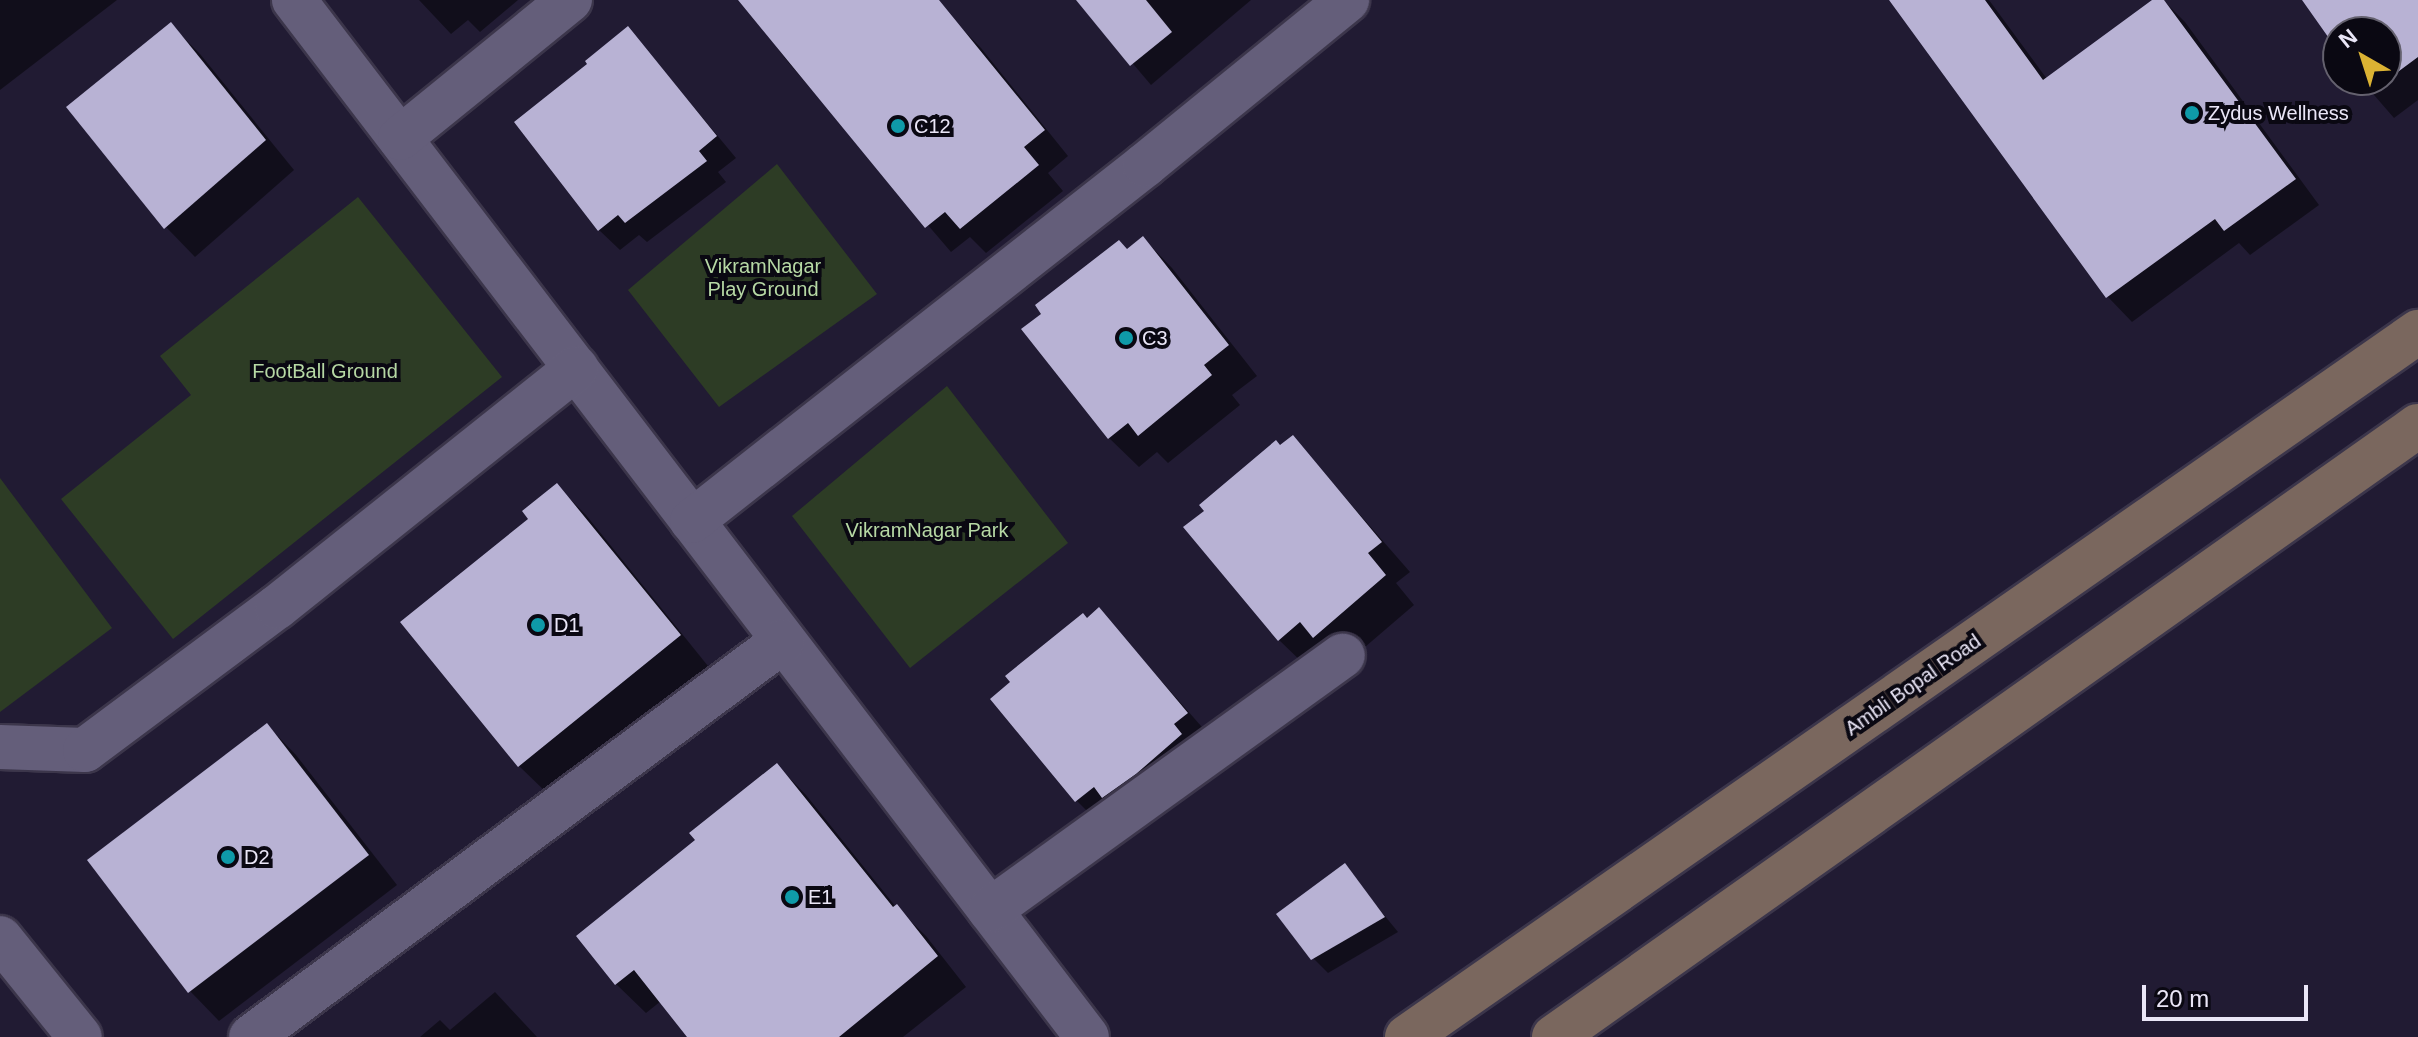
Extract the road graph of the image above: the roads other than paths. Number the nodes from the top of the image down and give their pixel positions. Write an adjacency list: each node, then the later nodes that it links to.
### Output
1 (294, 0): 4 (street)
2 (570, 0): 4 (street)
3 (1347, 0): 8 (street)
4 (400, 138): 6 (street)
5 (2418, 332): 17 (street, Ambli Bopal Road)
6 (576, 368): 8 (street); 11 (street)
7 (2418, 426): 18 (street)
8 (692, 521): 9 (street)
9 (783, 641): 12 (street); 15 (street)
10 (1343, 655): 12 (street)
11 (0, 747)
12 (990, 910): 16 (street)
13 (0, 938): 14 (street)
14 (80, 1037)
15 (251, 1037)
16 (1087, 1037)
17 (1407, 1037)
18 (1554, 1037)

